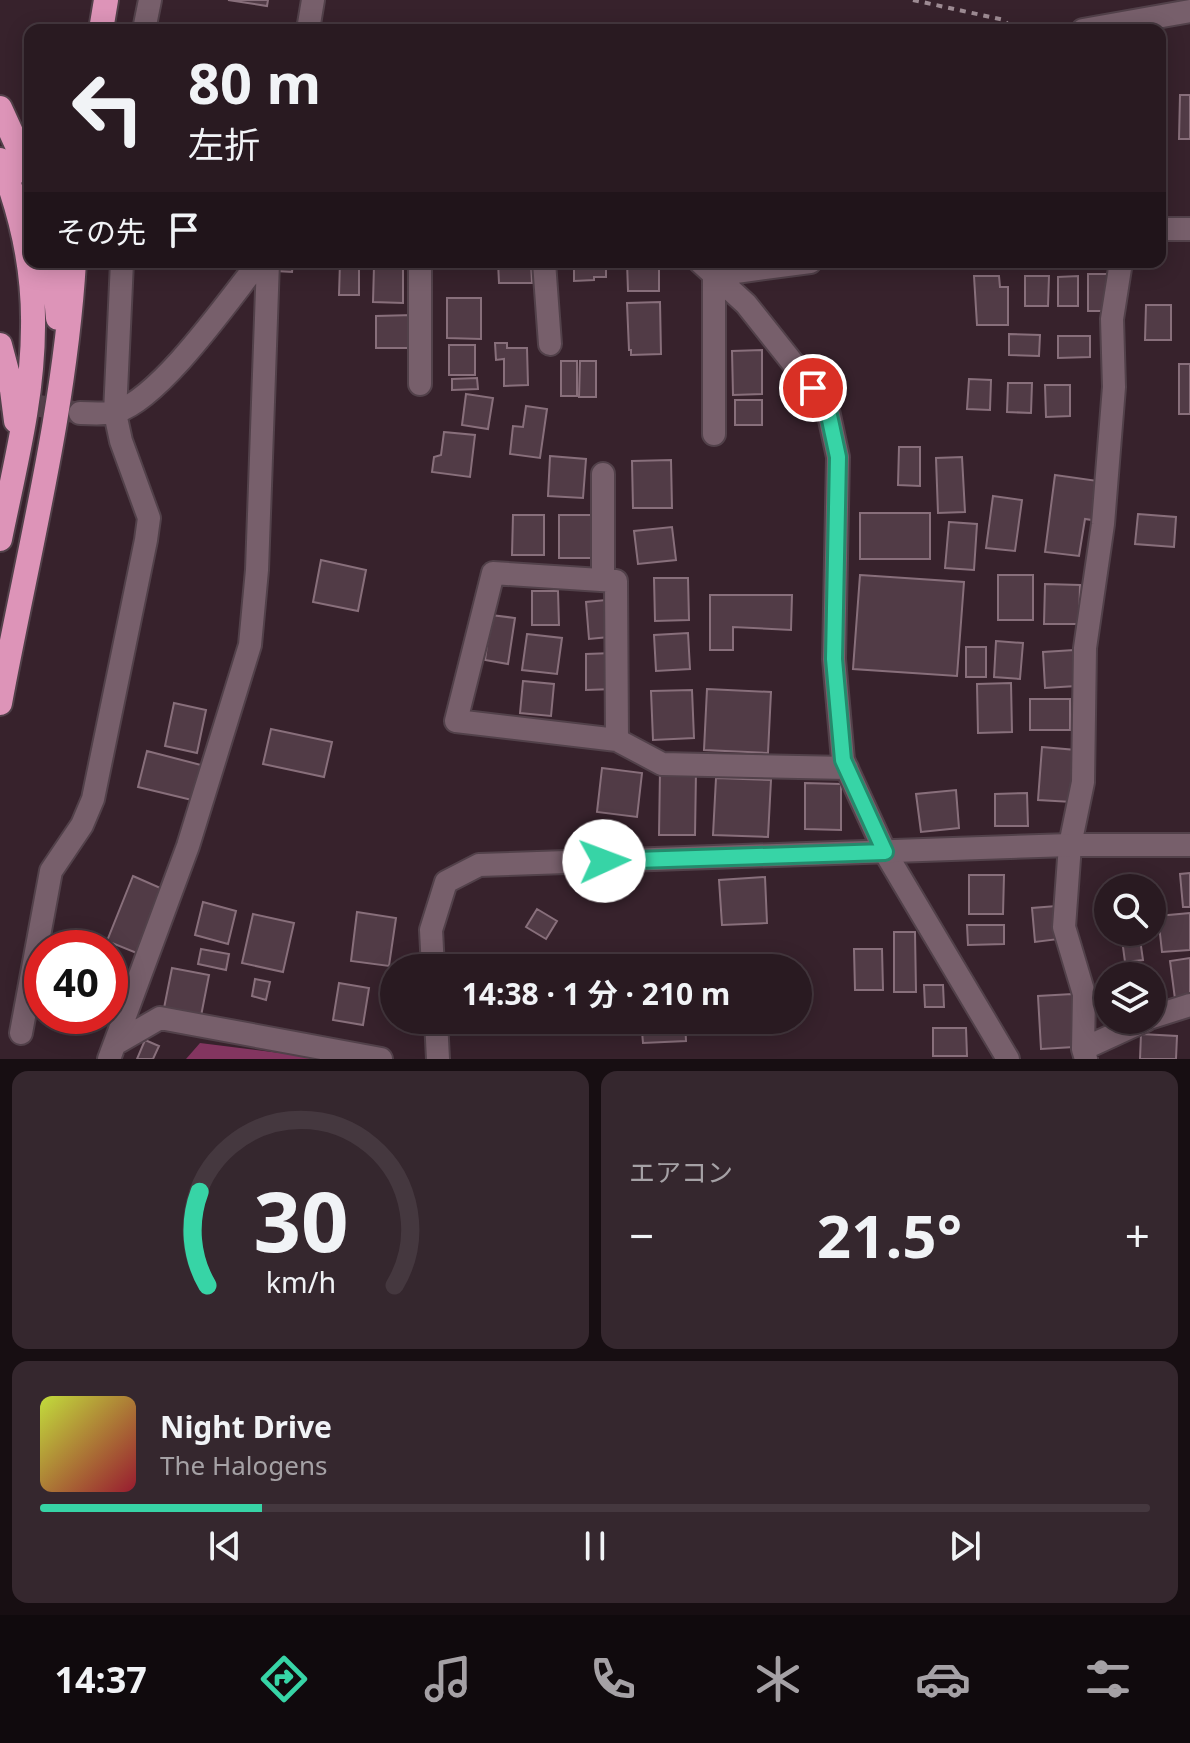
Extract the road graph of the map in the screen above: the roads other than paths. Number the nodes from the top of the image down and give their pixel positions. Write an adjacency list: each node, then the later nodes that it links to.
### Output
1 (106, 0): 5 (highway)
2 (150, 0): 6 (street)
3 (313, 0): 7 (street)
4 (1190, 11): 8 (street)
5 (102, 24)
6 (145, 24)
7 (309, 24)
8 (1134, 24)
9 (0, 108): 11 (highway)
10 (0, 160): 14 (highway)
11 (24, 161)
12 (1166, 229): 13 (street)
13 (1190, 229)
14 (24, 240)
15 (28, 268): 32 (highway)
16 (54, 268): 28 (highway)
17 (74, 268): 28 (highway)
18 (122, 268): 30 (street)
19 (254, 268): 30 (street)
20 (268, 268): 48 (street)
21 (420, 268): 27 (street)
22 (544, 268): 25 (street)
23 (707, 268): 31 (street); 38 (street)
24 (1120, 268): 39 (street)
25 (550, 344)
26 (0, 345): 32 (highway)
27 (420, 384)
28 (60, 396): 36 (highway)
29 (80, 413): 30 (street)
30 (115, 413): 45 (street)
31 (714, 434)
32 (15, 463): 34 (highway)
33 (603, 474): 35 (street)
34 (0, 539)
35 (603, 580): 37 (street); 37 (street)
36 (0, 703)
37 (617, 740): 38 (street)
38 (847, 768): 41 (street)
39 (1070, 845): 40 (street); 41 (street); 49 (street)
40 (1190, 845)
41 (885, 852): 42 (street); 52 (street)
42 (432, 954)
43 (1190, 1005): 44 (street)
44 (1166, 1013)
45 (21, 1033)
46 (437, 1034): 51 (street)
47 (1120, 1034): 49 (street)
48 (112, 1052): 50 (street)
49 (1084, 1054)
50 (381, 1059)
51 (438, 1059)
52 (1008, 1059)

